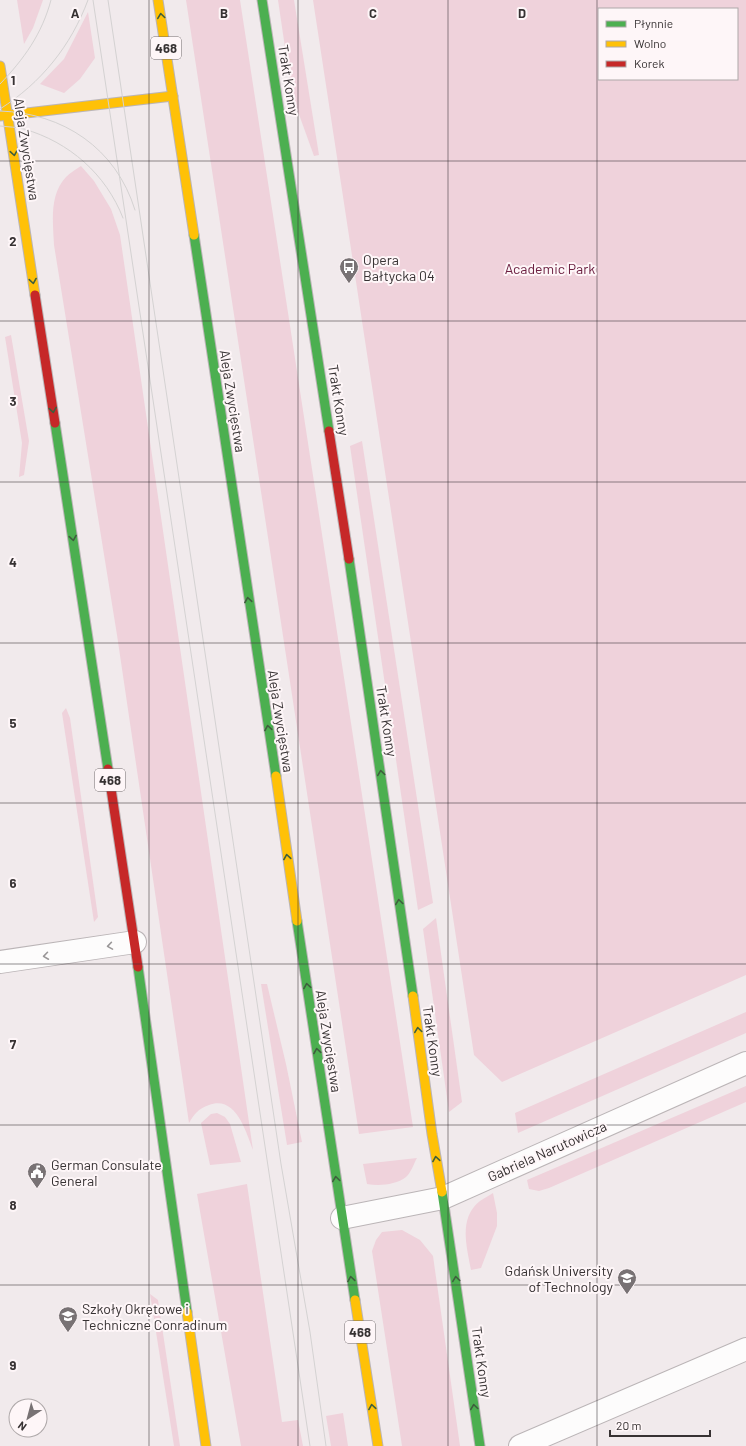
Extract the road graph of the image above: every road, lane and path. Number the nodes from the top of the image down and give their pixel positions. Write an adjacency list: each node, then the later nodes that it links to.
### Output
1 (158, 0): 4 (main road, Aleja Zwycięstwa / 468, one-way to 1)
2 (262, 0): 9 (main road, Trakt Konny, one-way to 2)
3 (0, 66): 5 (main road, Aleja Zwycięstwa / 468)
4 (173, 96): 5 (main road); 10 (main road, Aleja Zwycięstwa / 468, one-way to 4)
5 (4, 115): 6 (main road, Aleja Zwycięstwa / 468, one-way to 6)
6 (135, 942): 7 (street, one-way to 7); 12 (main road, Aleja Zwycięstwa / 468)
7 (0, 962)
8 (746, 1063): 9 (street, Gabriela Narutowicza)
9 (443, 1198): 10 (street, Gabriela Narutowicza); 14 (main road, Trakt Konny, one-way to 9)
10 (342, 1218): 13 (main road, Aleja Zwycięstwa / 468, one-way to 10)
11 (746, 1349): 15 (street)
12 (206, 1446)
13 (378, 1446)
14 (480, 1446)
15 (520, 1446)

